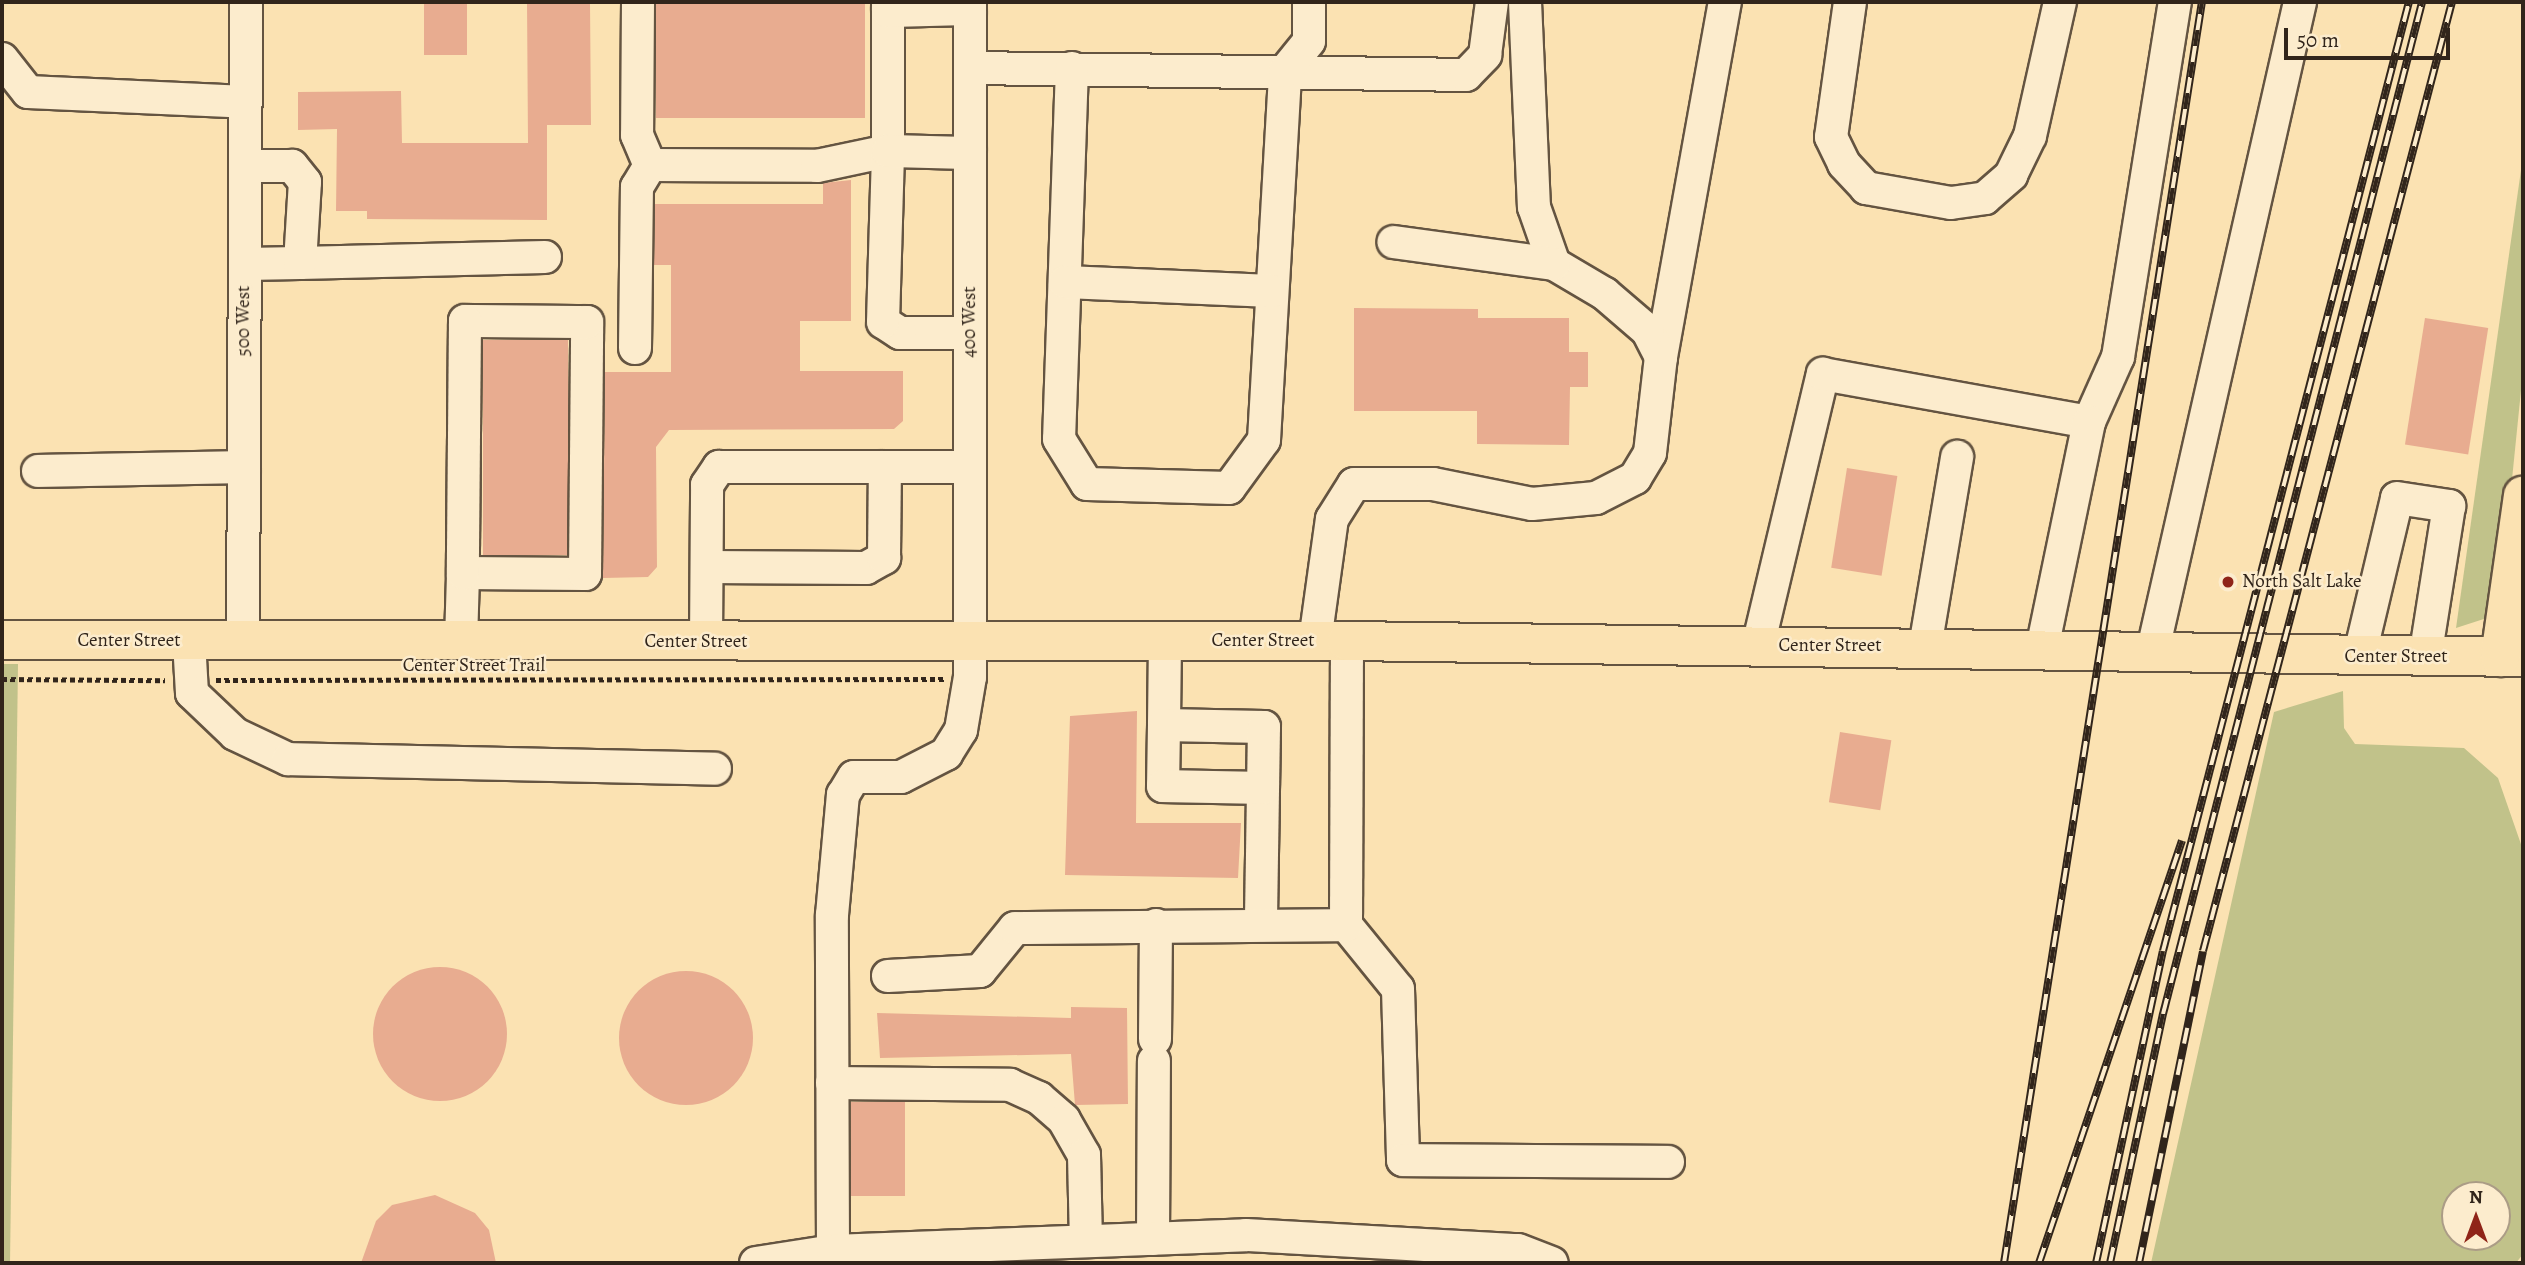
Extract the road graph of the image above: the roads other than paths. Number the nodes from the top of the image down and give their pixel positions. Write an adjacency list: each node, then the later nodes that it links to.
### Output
1 (246, 2): 17 (street, 500 West)
2 (638, 2): 20 (street)
3 (1309, 2): 16 (street)
4 (1492, 2): 16 (street)
5 (1524, 2): 26 (street)
6 (1725, 2): 31 (street)
7 (1850, 2): 8 (street)
8 (2060, 2)
9 (2175, 2): 32 (street)
10 (2300, 2): 52 (street)
11 (970, 5): 12 (street); 14 (street, 400 West)
12 (888, 6): 18 (street)
13 (2, 59): 17 (street)
14 (970, 68): 15 (street); 19 (street, 400 West)
15 (1072, 68): 16 (street); 27 (street)
16 (1284, 71): 28 (street)
17 (246, 102): 21 (street, 500 West)
18 (888, 151): 19 (street); 20 (street); 29 (street)
19 (970, 153): 29 (street, 400 West)
20 (650, 165): 30 (street)
21 (245, 166): 24 (street); 25 (street, 500 West)
22 (1393, 242): 26 (street)
23 (545, 257): 24 (street)
24 (300, 263): 25 (street)
25 (245, 264): 34 (street, 500 West)
26 (1554, 264): 31 (street)
27 (1065, 282): 28 (street); 28 (street)
28 (1272, 291)
29 (970, 333): 36 (street, 400 West)
30 (635, 348)
31 (1661, 357): 45 (street)
32 (2089, 422): 49 (street); 51 (street)
33 (1957, 457): 50 (street)
34 (244, 467): 37 (street); 43 (street, 500 West)
35 (885, 467): 36 (street); 39 (street); 39 (street)
36 (970, 467): 48 (street, 400 West)
37 (38, 471)
38 (2523, 496): 53 (main road)
39 (707, 566): 47 (street)
40 (463, 573): 40 (street); 46 (street)
41 (2, 640): 42 (main road, Center Street)
42 (189, 641): 43 (main road, Center Street); 57 (street)
43 (243, 641): 46 (main road, Center Street)
44 (1165, 641): 45 (main road, Center Street); 48 (main road, Center Street); 56 (street)
45 (1331, 641): 49 (main road, Center Street); 61 (street)
46 (461, 642): 47 (main road, Center Street)
47 (706, 642): 48 (main road, Center Street)
48 (969, 642): 63 (street, 400 West)
49 (1758, 646): 50 (main road, Center Street)
50 (1925, 647): 51 (main road, Center Street)
51 (2042, 649): 52 (main road, Center Street)
52 (2152, 654): 54 (main road, Center Street)
53 (2512, 657): 55 (main road, Center Street)
54 (2359, 658): 55 (main road, Center Street); 55 (street)
55 (2425, 658)
56 (1164, 725): 58 (street); 58 (street)
57 (715, 769)
58 (1264, 788): 60 (street)
59 (1156, 925): 60 (street); 62 (street); 65 (street)
60 (1261, 925): 61 (street)
61 (1346, 925): 64 (street)
62 (888, 976)
63 (832, 1083): 66 (street); 67 (street)
64 (1668, 1162)
65 (1153, 1239): 66 (street); 69 (street)
66 (1086, 1241): 67 (street)
67 (833, 1251): 68 (street)
68 (756, 1263)
69 (1552, 1263)

